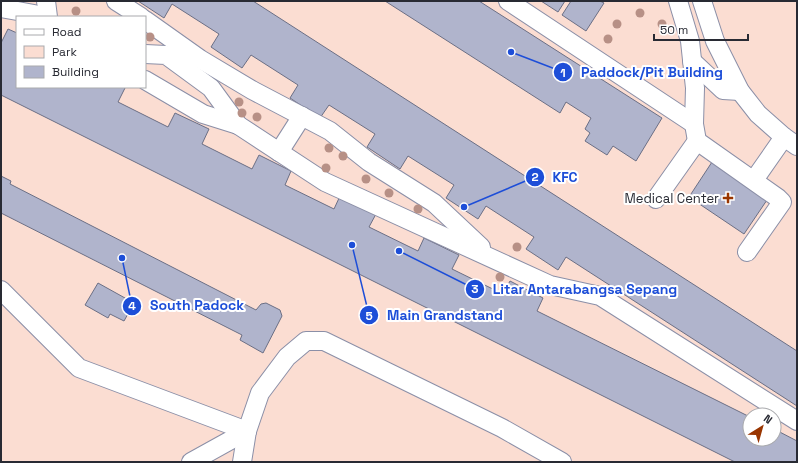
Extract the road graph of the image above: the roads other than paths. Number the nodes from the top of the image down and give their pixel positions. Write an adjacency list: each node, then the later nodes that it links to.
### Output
1 (46, 1): 8 (street)
2 (508, 1): 19 (street)
3 (678, 1): 13 (street)
4 (702, 1): 16 (street)
5 (1, 8): 7 (street)
6 (123, 8): 9 (street)
7 (38, 16)
8 (48, 16)
9 (139, 16)
10 (146, 21): 12 (street)
11 (146, 54): 14 (street)
12 (200, 60): 14 (street); 17 (street)
13 (692, 61): 16 (street); 19 (street)
14 (200, 80): 18 (street)
15 (146, 81): 18 (street)
16 (740, 91): 20 (street)
17 (302, 116): 21 (street); 25 (street)
18 (238, 125): 21 (street)
19 (696, 133): 22 (street); 23 (street)
20 (791, 142): 22 (street)
21 (279, 152): 25 (street)
22 (754, 180): 24 (street)
23 (656, 199)
24 (747, 252)
25 (492, 258): 27 (street)
26 (1, 290): 28 (street)
27 (797, 421)
28 (247, 431): 29 (street); 30 (street); 31 (street)
29 (191, 462)
30 (242, 462)
31 (562, 462)

